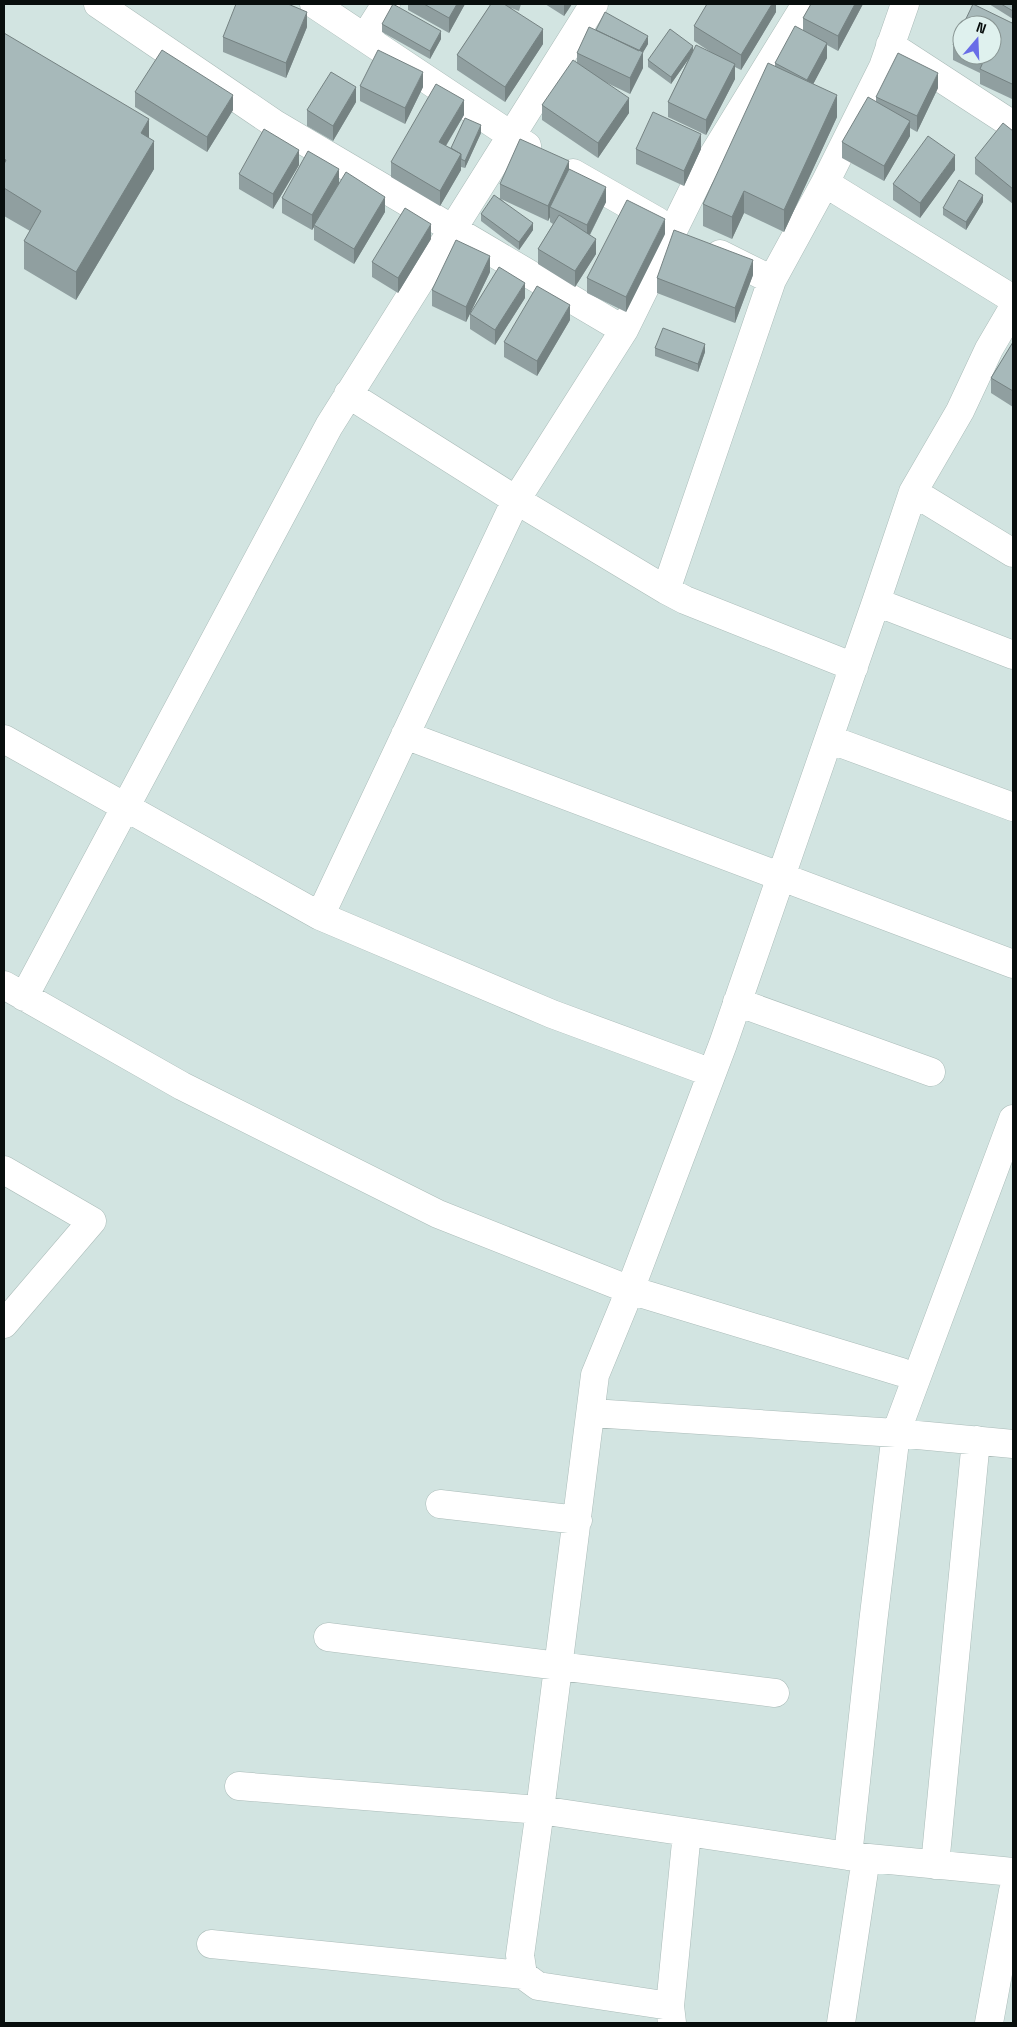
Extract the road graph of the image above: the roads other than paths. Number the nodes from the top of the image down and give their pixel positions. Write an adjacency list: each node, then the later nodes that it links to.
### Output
1 (98, 4): 12 (street)
2 (314, 4): 7 (street)
3 (386, 4): 7 (street)
4 (594, 4): 10 (street)
5 (806, 4): 13 (street)
6 (905, 4): 8 (street)
7 (365, 37): 10 (street)
8 (890, 45): 9 (street); 11 (street)
9 (1013, 125)
10 (511, 137): 12 (street); 13 (street)
11 (825, 183): 14 (street); 15 (street)
12 (453, 228): 17 (street); 18 (street)
13 (689, 238): 14 (street); 17 (street)
14 (772, 280): 22 (street)
15 (1013, 298)
16 (1013, 308): 19 (street)
17 (624, 330): 20 (street)
18 (348, 394): 20 (street); 30 (street)
19 (912, 492): 21 (street); 23 (street)
20 (516, 500): 22 (street); 26 (street)
21 (1013, 553)
22 (666, 590): 25 (street)
23 (876, 602): 24 (street); 25 (street)
24 (1013, 655)
25 (854, 667): 27 (street)
26 (405, 735): 31 (street); 32 (street)
27 (829, 739): 29 (street); 31 (street)
28 (4, 740): 30 (street)
29 (1013, 807)
30 (125, 808): 32 (street); 34 (street)
31 (781, 877): 33 (street); 35 (street)
32 (320, 916): 37 (street)
33 (1013, 964)
34 (14, 991): 40 (street)
35 (737, 1002): 36 (street); 37 (street)
36 (931, 1072)
37 (712, 1073): 40 (street)
38 (1013, 1119): 44 (street)
39 (4, 1170): 41 (street)
40 (630, 1290): 42 (street); 43 (street)
41 (4, 1324)
42 (901, 1372)
43 (592, 1413): 44 (street); 48 (street)
44 (896, 1433): 45 (street); 55 (street)
45 (976, 1440): 46 (street); 56 (street)
46 (1013, 1444)
47 (440, 1504): 48 (street)
48 (578, 1520): 50 (street)
49 (328, 1636): 50 (street)
50 (559, 1665): 51 (street); 53 (street)
51 (775, 1693)
52 (238, 1786): 53 (street)
53 (540, 1810): 54 (street); 60 (street)
54 (687, 1832): 55 (street); 61 (street)
55 (857, 1857): 56 (street); 62 (street)
56 (935, 1865): 57 (street)
57 (1013, 1872)
58 (1013, 1891): 63 (street)
59 (211, 1944): 60 (street)
60 (523, 1975): 61 (street)
61 (671, 2015)
62 (841, 2023)
63 (988, 2023)

